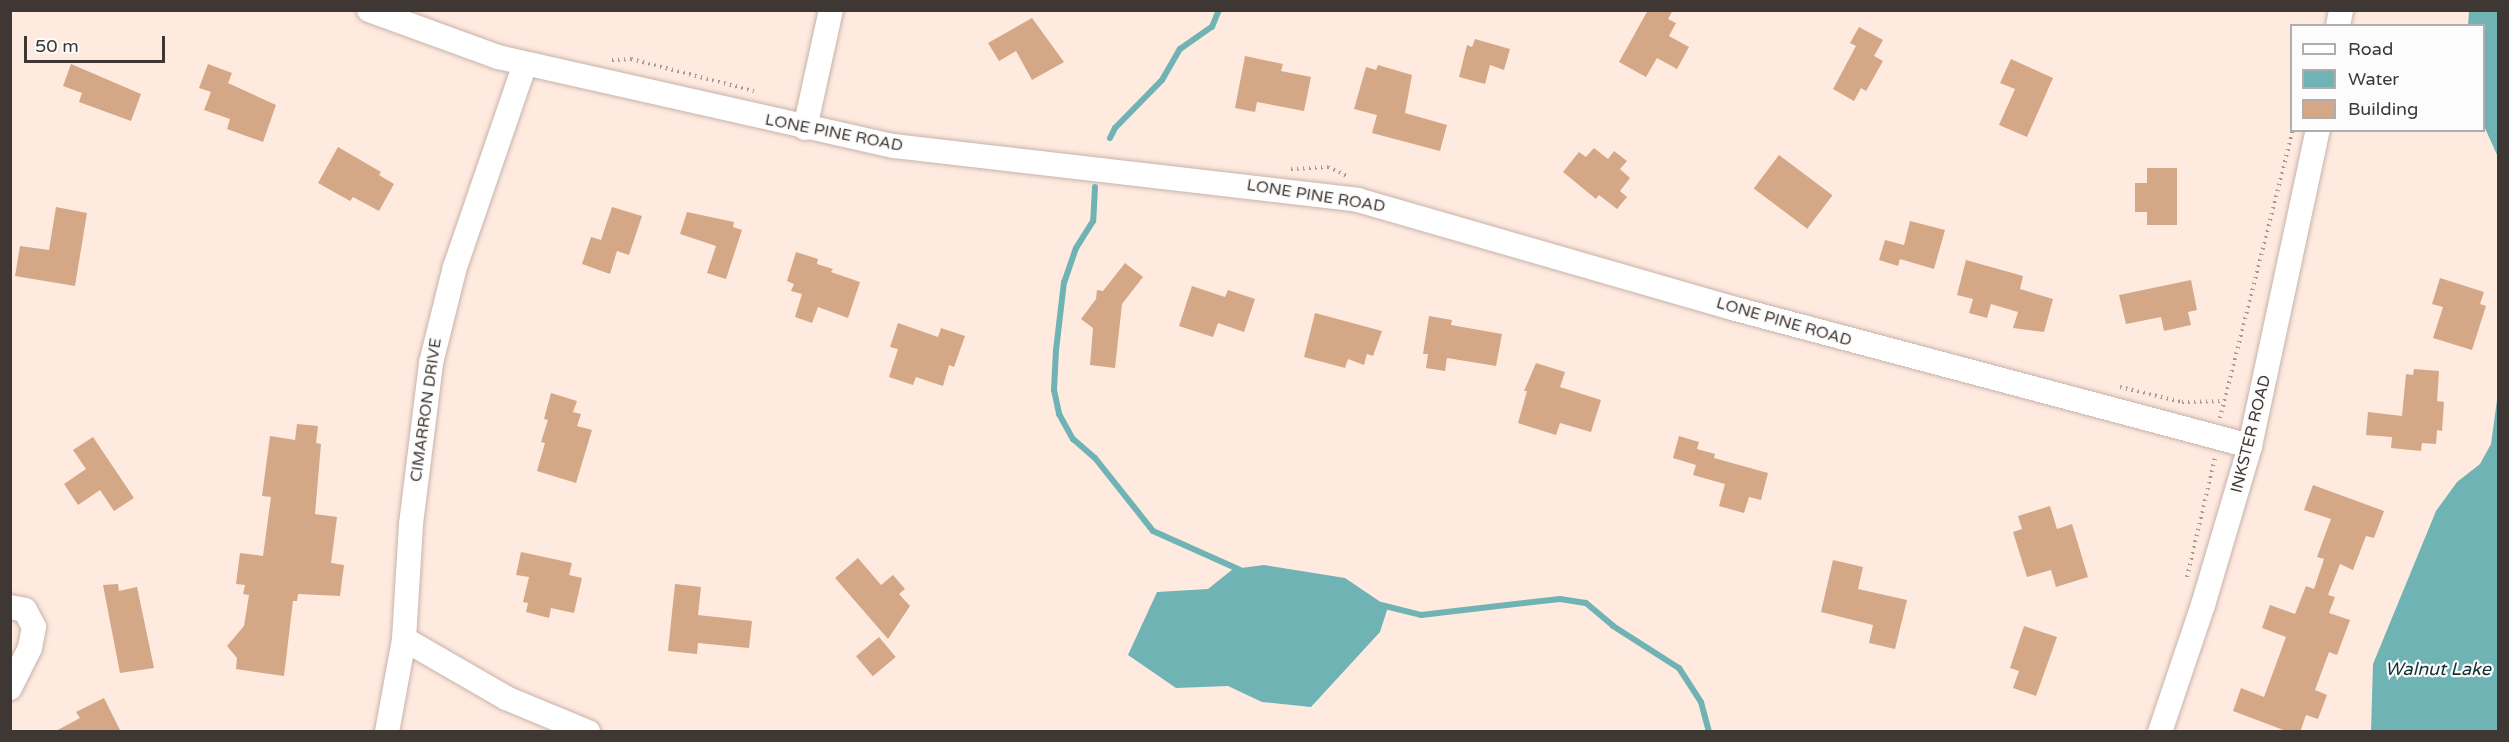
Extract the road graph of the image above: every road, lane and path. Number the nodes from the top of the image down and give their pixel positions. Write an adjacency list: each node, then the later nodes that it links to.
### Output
1 (369, 10): 3 (street, LONE PINE ROAD)
2 (831, 10): 4 (street)
3 (525, 64): 4 (street, LONE PINE ROAD); 8 (street, CIMARRON DRIVE)
4 (805, 128): 6 (street, LONE PINE ROAD)
5 (2318, 132): 6 (street, INKSTER ROAD)
6 (2250, 446): 12 (street, INKSTER ROAD)
7 (10, 607): 9 (street)
8 (404, 639): 10 (street, CIMARRON DRIVE); 11 (street)
9 (10, 688)
10 (387, 732)
11 (588, 732)
12 (2160, 732)

